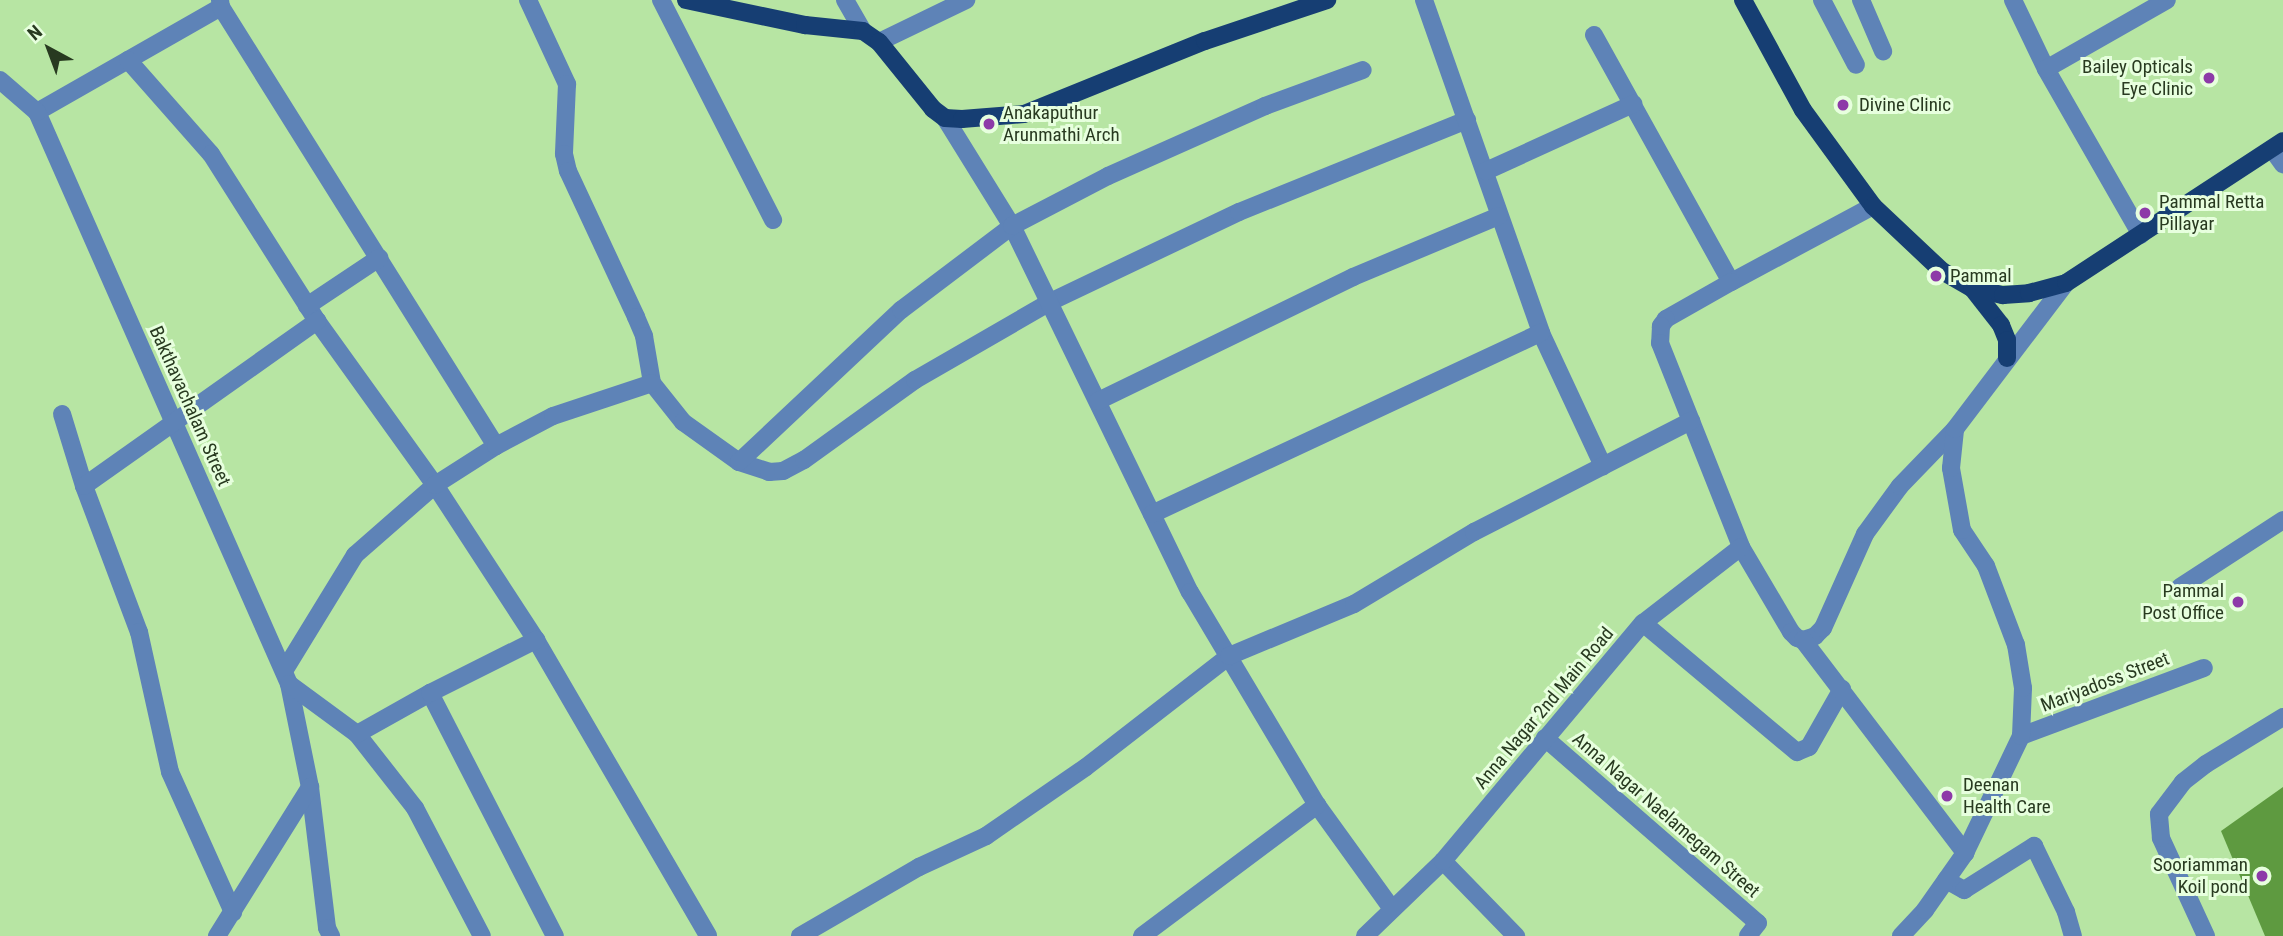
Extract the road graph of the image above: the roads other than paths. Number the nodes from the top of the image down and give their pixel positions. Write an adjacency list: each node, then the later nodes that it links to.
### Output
1 (528, 0): 43 (street)
2 (661, 0): 32 (street)
3 (686, 0): 14 (main road)
4 (845, 0): 14 (street)
5 (966, 0): 16 (street)
6 (1327, 0): 25 (main road)
7 (1424, 0): 26 (street)
8 (1742, 0): 30 (main road)
9 (1822, 0): 19 (street)
10 (1861, 0): 17 (street)
11 (2013, 0): 20 (street)
12 (2167, 0): 20 (street)
13 (220, 3): 18 (street); 35 (street)
14 (863, 31): 16 (main road)
15 (1594, 35): 23 (street)
16 (879, 42): 25 (main road)
17 (1883, 51)
18 (128, 60): 24 (street); 40 (street)
19 (1856, 65)
20 (2046, 69): 34 (street)
21 (1363, 70): 33 (street)
22 (0, 80): 24 (street)
23 (1633, 104): 29 (street); 36 (street)
24 (37, 112): 47 (street, Bakthavachalam Street)
25 (945, 118): 33 (street)
26 (1467, 120): 29 (street); 39 (street)
27 (2277, 145): 28 (street); 34 (main road)
28 (2283, 164)
29 (1486, 171): 31 (street)
30 (1873, 206): 36 (street); 38 (main road)
31 (1499, 216): 41 (street); 44 (street)
32 (773, 220)
33 (1012, 226): 39 (street); 50 (street)
34 (2141, 234): 37 (main road)
35 (379, 258): 40 (street); 49 (street)
36 (1731, 282): 46 (street)
37 (2066, 283): 38 (main road); 42 (street)
38 (1972, 288): 42 (main road)
39 (1050, 302): 44 (street); 50 (street)
40 (312, 314): 47 (street); 52 (street)
41 (1541, 333): 51 (street); 54 (street)
42 (2007, 358): 48 (street)
43 (652, 383): 49 (street); 50 (street)
44 (1098, 401): 54 (street)
45 (62, 414): 53 (street)
46 (1691, 421): 51 (street); 56 (street)
47 (175, 424): 53 (street); 63 (street, Bakthavachalam Street)
48 (1955, 429): 60 (street); 68 (street)
49 (496, 446): 52 (street)
50 (739, 462)
51 (1603, 466): 61 (street)
52 (435, 485): 59 (street); 63 (street)
53 (84, 486): 76 (street)
54 (1152, 514): 61 (street)
55 (2283, 520): 57 (street)
56 (1741, 547): 58 (street, Anna Nagar 2nd Main Road); 60 (street)
57 (2180, 587)
58 (1643, 623): 64 (street); 69 (street, Anna Nagar 2nd Main Road)
59 (536, 640): 65 (street); 81 (street)
60 (1803, 640): 64 (street)
61 (1229, 656): 71 (street); 82 (street)
62 (2204, 668): 68 (street, Mariyadoss Street)
63 (287, 677): 67 (street); 70 (street, Bakthavachalam Street)
64 (1842, 689): 72 (street)
65 (430, 693): 67 (street); 80 (street)
66 (2283, 717): 88 (street)
67 (357, 734): 79 (street)
68 (2021, 736): 72 (street)
69 (1545, 738): 73 (street, Anna Nagar 2nd Main Road); 77 (street, Anna Nagar Naelamegam Street)
70 (310, 787): 76 (street); 78 (street, Bakthavachalam Street)
71 (1317, 805): 75 (street); 83 (street)
72 (1965, 853): 74 (street)
73 (1443, 862): 75 (street, Anna Nagar 2nd Main Road); 85 (street)
74 (1946, 880): 86 (street); 87 (street)
75 (1392, 909): 84 (street, Anna Nagar 2nd Main Road)
76 (225, 928)
77 (1753, 929)
78 (331, 936)
79 (482, 936)
80 (555, 936)
81 (708, 936)
82 (800, 936)
83 (1142, 936)
84 (1365, 936)
85 (1516, 936)
86 (1901, 936)
87 (2073, 936)
88 (2206, 936)

